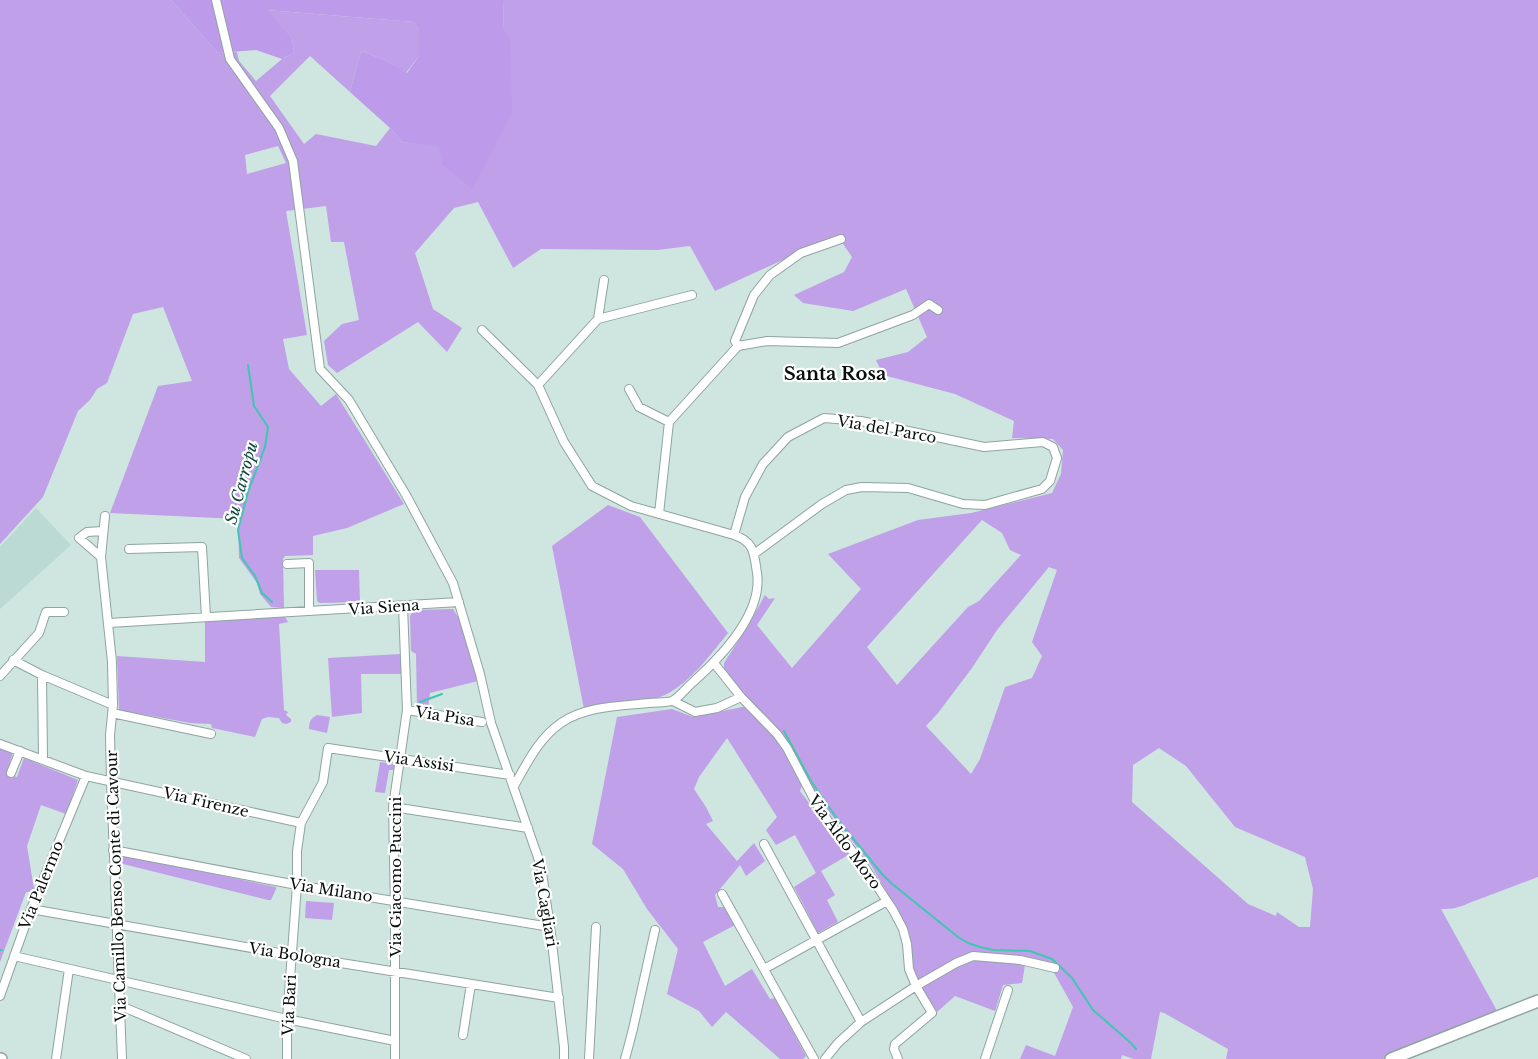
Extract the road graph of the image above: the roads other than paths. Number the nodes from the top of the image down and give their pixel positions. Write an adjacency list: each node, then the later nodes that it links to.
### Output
1 (216, 0): 20 (street, Via Cagliari)
2 (841, 239): 8 (street)
3 (604, 280): 6 (street)
4 (692, 295): 6 (street)
5 (938, 310): 8 (street)
6 (598, 319): 9 (street)
7 (482, 330): 9 (street)
8 (738, 346): 11 (street)
9 (538, 385): 12 (street)
10 (629, 389): 11 (street)
11 (669, 422): 12 (street)
12 (658, 514): 15 (street)
13 (105, 516): 14 (street, Via Camillo Benso Conte di Cavour)
14 (104, 531): 18 (street, Via Camillo Benso Conte di Cavour); 18 (street)
15 (734, 535): 17 (street); 17 (street, Via del Parco)
16 (129, 549): 24 (street)
17 (754, 554): 27 (street)
18 (102, 557): 25 (street, Via Camillo Benso Conte di Cavour)
19 (287, 564): 22 (street)
20 (459, 602): 21 (street, Via Siena); 34 (street, Via Cagliari)
21 (403, 606): 22 (street, Via Siena); 33 (street, Via Giacomo Puccini)
22 (309, 611): 24 (street, Via Siena)
23 (64, 612): 26 (street)
24 (206, 617): 25 (street, Via Siena)
25 (109, 623): 32 (street, Via Camillo Benso Conte di Cavour)
26 (13, 660): 28 (street); 29 (street)
27 (714, 663): 30 (street, Via Aldo Moro); 31 (street)
28 (42, 675): 32 (street); 40 (street)
29 (0, 676)
30 (742, 697): 31 (street); 53 (street, Via Aldo Moro)
31 (673, 700): 45 (street)
32 (113, 709): 35 (street); 44 (street, Via Camillo Benso Conte di Cavour)
33 (407, 710): 34 (street, Via Pisa); 39 (street, Via Giacomo Puccini)
34 (486, 723): 42 (street, Via Cagliari)
35 (211, 734)
36 (0, 744): 38 (street, Via Firenze)
37 (328, 748): 39 (street, Via Assisi); 47 (street, Via Bari)
38 (20, 751): 40 (street, Via Firenze); 41 (street)
39 (400, 759): 42 (street, Via Assisi); 46 (street, Via Giacomo Puccini)
40 (42, 760): 43 (street, Via Firenze)
41 (11, 773)
42 (510, 775): 45 (street, Via Cagliari)
43 (86, 776): 44 (street, Via Firenze); 55 (street, Via Palermo)
44 (111, 781): 47 (street, Via Firenze); 50 (street, Via Camillo Benso Conte di Cavour)
45 (514, 786): 48 (street, Via Cagliari)
46 (393, 807): 48 (street); 54 (street, Via Giacomo Puccini)
47 (301, 823): 51 (street, Via Bari)
48 (528, 828): 57 (street, Via Cagliari)
49 (764, 844): 60 (street)
50 (113, 850): 51 (street, Via Milano); 56 (street, Via Camillo Benso Conte di Cavour)
51 (297, 885): 54 (street, Via Milano); 61 (street, Via Bari)
52 (722, 894): 63 (street)
53 (887, 900): 60 (street); 69 (street, Via Aldo Moro)
54 (395, 901): 57 (street, Via Milano); 66 (street, Via Giacomo Puccini)
55 (31, 909): 56 (street, Via Bologna); 62 (street, Via Palermo)
56 (117, 924): 61 (street, Via Bologna); 67 (street, Via Camillo Benso Conte di Cavour)
57 (550, 926): 72 (street, Via Cagliari)
58 (596, 927): 85 (street)
59 (656, 930): 86 (street)
60 (817, 940): 63 (street); 76 (street)
61 (291, 955): 66 (street, Via Bologna); 75 (street, Via Bari)
62 (14, 956): 65 (street); 71 (street, Via Palermo)
63 (764, 968): 87 (street)
64 (1055, 968): 69 (street)
65 (69, 969): 67 (street); 79 (street)
66 (395, 971): 68 (street, Via Bologna); 78 (street, Via Giacomo Puccini)
67 (119, 980): 74 (street, Via Camillo Benso Conte di Cavour); 75 (street)
68 (471, 984): 72 (street, Via Bologna); 77 (street)
69 (916, 986): 76 (street); 89 (street, Via Aldo Moro)
70 (1008, 990): 90 (street)
71 (0, 996)
72 (559, 998): 84 (street, Via Cagliari)
73 (1538, 1001): 91 (street)
74 (121, 1006): 80 (street, Via Camillo Benso Conte di Cavour); 81 (street)
75 (287, 1019): 78 (street); 82 (street, Via Bari)
76 (861, 1022): 88 (street)
77 (463, 1035)
78 (395, 1041): 83 (street, Via Giacomo Puccini)
79 (56, 1059)
80 (122, 1059)
81 (246, 1059)
82 (287, 1059)
83 (395, 1059)
84 (564, 1059)
85 (589, 1059)
86 (624, 1059)
87 (814, 1059)
88 (825, 1059)
89 (898, 1059)
90 (985, 1059)
91 (1391, 1059)

